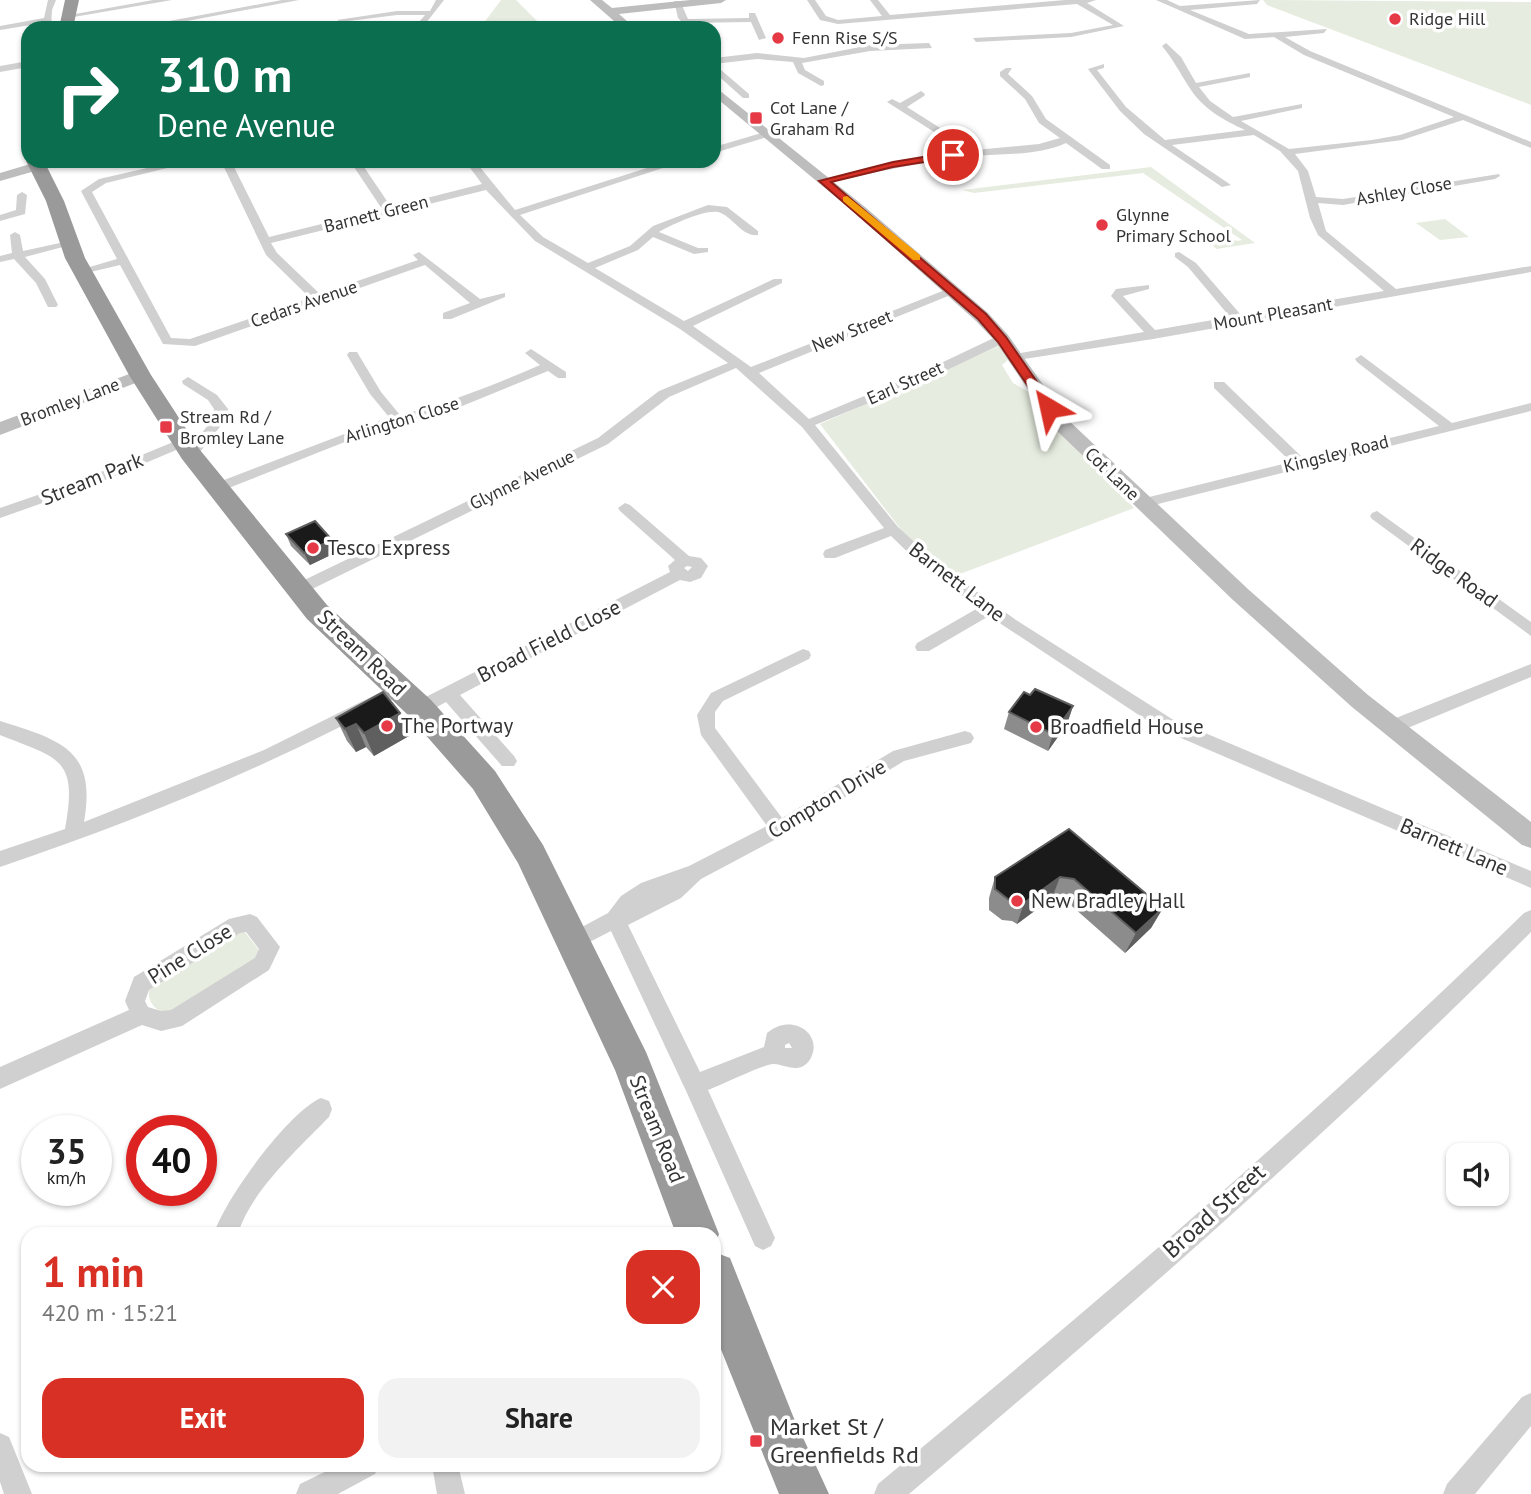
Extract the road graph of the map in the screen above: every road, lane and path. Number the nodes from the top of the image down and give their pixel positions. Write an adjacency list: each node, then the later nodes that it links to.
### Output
1 (52, 0): 22 (street)
2 (72, 0): 23 (highway)
3 (169, 0): 12 (street)
4 (295, 0): 25 (street)
5 (440, 0): 19 (street)
6 (595, 0): 18 (street)
7 (721, 0): 15 (street)
8 (811, 0): 20 (street)
9 (874, 0): 20 (street)
10 (1092, 0): 14 (street)
11 (1160, 0): 17 (street)
12 (142, 2): 24 (street)
13 (1062, 2): 14 (street); 20 (street)
14 (1080, 2): 35 (street)
15 (677, 3): 18 (street); 28 (street)
16 (1257, 3): 17 (street)
17 (1178, 8): 33 (street)
18 (609, 12): 27 (street)
19 (432, 13): 21 (street); 26 (street)
20 (888, 18)
21 (341, 20)
22 (48, 21)
23 (67, 21)
24 (71, 21)
25 (176, 21)
26 (425, 21)
27 (620, 21)
28 (686, 21)
29 (719, 21): 34 (street)
30 (21, 26): 31 (street)
31 (0, 27)
32 (1325, 31): 33 (street)
33 (1276, 35): 52 (street)
34 (750, 40)
35 (976, 41)
36 (929, 46): 39 (street)
37 (1166, 46): 47 (street)
38 (721, 60): 39 (street)
39 (797, 61): 46 (street)
40 (21, 64): 42 (street)
41 (1092, 67): 58 (street)
42 (0, 69)
43 (721, 73): 50 (street)
44 (1003, 73): 57 (street)
45 (1248, 75): 47 (street)
46 (821, 83)
47 (1193, 86): 53 (street)
48 (921, 94): 61 (street)
49 (721, 96): 56 (street, Cot Lane)
50 (746, 96)
51 (1300, 106): 53 (street)
52 (1463, 117): 59 (street); 62 (street)
53 (1233, 120): 55 (street)
54 (846, 128): 56 (street)
55 (1255, 132): 58 (street); 62 (street)
56 (769, 135): 60 (street); 75 (street, Cot Lane)
57 (1066, 138): 61 (street); 63 (street)
58 (1162, 143): 71 (street)
59 (1531, 145)
60 (721, 148)
61 (972, 152): 75 (street)
62 (1286, 152): 80 (street)
63 (1106, 167)
64 (23, 168): 73 (street)
65 (38, 168): 91 (highway, Stream Road)
66 (160, 168): 96 (street)
67 (229, 168): 90 (street)
68 (360, 168): 82 (street)
69 (475, 168): 77 (street, Barnett Lane)
70 (657, 168): 85 (street)
71 (1209, 174): 74 (street); 76 (street)
72 (1496, 176): 80 (street, Ashley Close)
73 (0, 177)
74 (1195, 177)
75 (824, 181): 102 (street, Cot Lane)
76 (1226, 185)
77 (488, 186): 82 (street, Barnett Green); 85 (street, Barnett Lane)
78 (22, 195): 83 (street)
79 (729, 200): 81 (street)
80 (1312, 200): 103 (street)
81 (708, 208): 87 (street); 88 (street)
82 (388, 211): 90 (street, Barnett Green)
83 (21, 212): 84 (street); 86 (street)
84 (33, 213)
85 (513, 214): 97 (street, Barnett Lane)
86 (0, 218)
87 (651, 232): 92 (street); 97 (street)
88 (754, 233)
89 (15, 235): 93 (street)
90 (265, 241): 105 (street)
91 (69, 244): 93 (street); 99 (highway, Stream Road)
92 (704, 250)
93 (17, 255): 95 (street); 107 (street)
94 (1179, 255): 109 (street)
95 (0, 259)
96 (123, 261): 99 (street); 105 (street, Cedars Avenue)
97 (586, 268): 110 (street, Barnett Lane)
98 (1531, 269): 103 (street, Mount Pleasant)
99 (82, 271): 119 (highway, Stream Road)
100 (780, 281): 110 (street)
101 (1145, 287): 111 (street)
102 (954, 290): 112 (street, Cot Lane); 118 (street, New Street)
103 (1394, 293): 109 (street, Mount Pleasant)
104 (501, 295): 106 (street)
105 (318, 299): 106 (street, Cedars Avenue)
106 (479, 303): 108 (street)
107 (52, 305)
108 (447, 316)
109 (1239, 320): 111 (street, Mount Pleasant)
110 (684, 326): 118 (street, Barnett Lane)
111 (1153, 335): 115 (street, Mount Pleasant)
112 (1002, 340): 115 (street, Cot Lane); 125 (street, Earl Street)
113 (531, 353): 117 (street)
114 (353, 355): 124 (street)
115 (1015, 358): 131 (street, Cot Lane)
116 (1361, 359): 126 (street)
117 (548, 366): 120 (street); 124 (street, Arlington Close)
118 (745, 368): 125 (street, Barnett Lane); 137 (street, Glynne Avenue)
119 (141, 374): 127 (street, Bromley Lane); 128 (highway, Stream Road)
120 (562, 375)
121 (188, 381): 128 (street)
122 (1219, 385): 129 (street)
123 (1531, 407): 126 (street, Kingsley Road)
124 (397, 419): 130 (street, Arlington Close)
125 (807, 424): 135 (street, Barnett Lane)
126 (1449, 427): 129 (street, Kingsley Road)
127 (0, 429)
128 (187, 448): 130 (highway, Stream Road); 133 (street, Stream Park)
129 (1300, 463): 131 (street, Kingsley Road)
130 (216, 488): 137 (highway, Stream Road)
131 (1142, 503): 144 (street, Cot Lane)
132 (625, 508): 143 (street, Broad Field Close)
133 (0, 513)
134 (1377, 516): 139 (street, Ridge Road)
135 (893, 530): 136 (street); 138 (street, Barnett Lane)
136 (830, 554)
137 (299, 589): 143 (highway, Stream Road)
138 (989, 609): 140 (street); 152 (street, Barnett Lane)
139 (1531, 630)
140 (923, 647)
141 (803, 655): 148 (street)
142 (1531, 670): 144 (street)
143 (422, 697): 147 (street); 149 (street); 155 (highway, Stream Road)
144 (1392, 727): 150 (street, Cot Lane)
145 (0, 728): 149 (street)
146 (965, 738): 148 (street, Compton Drive)
147 (508, 761)
148 (779, 828): 153 (street, Compton Drive)
149 (73, 835): 151 (street)
150 (1531, 838)
151 (0, 859)
152 (1531, 880)
153 (615, 919): 155 (street, Compton Drive); 159 (street)
154 (1531, 919): 173 (street, Broad Street)
155 (574, 941): 162 (highway, Stream Road)
156 (141, 1015): 156 (street, Pine Close); 158 (street, Pine Close)
157 (774, 1053): 159 (street)
158 (0, 1078)
159 (695, 1085): 163 (street)
160 (321, 1109): 161 (street)
161 (227, 1227)
162 (695, 1227)
163 (762, 1238)
164 (721, 1301): 172 (highway)
165 (1531, 1406): 174 (street)
166 (0, 1446): 169 (street)
167 (352, 1472): 170 (street)
168 (446, 1472): 171 (street)
169 (18, 1494)
170 (310, 1494)
171 (451, 1494)
172 (804, 1494)
173 (888, 1494)
174 (1457, 1494)

